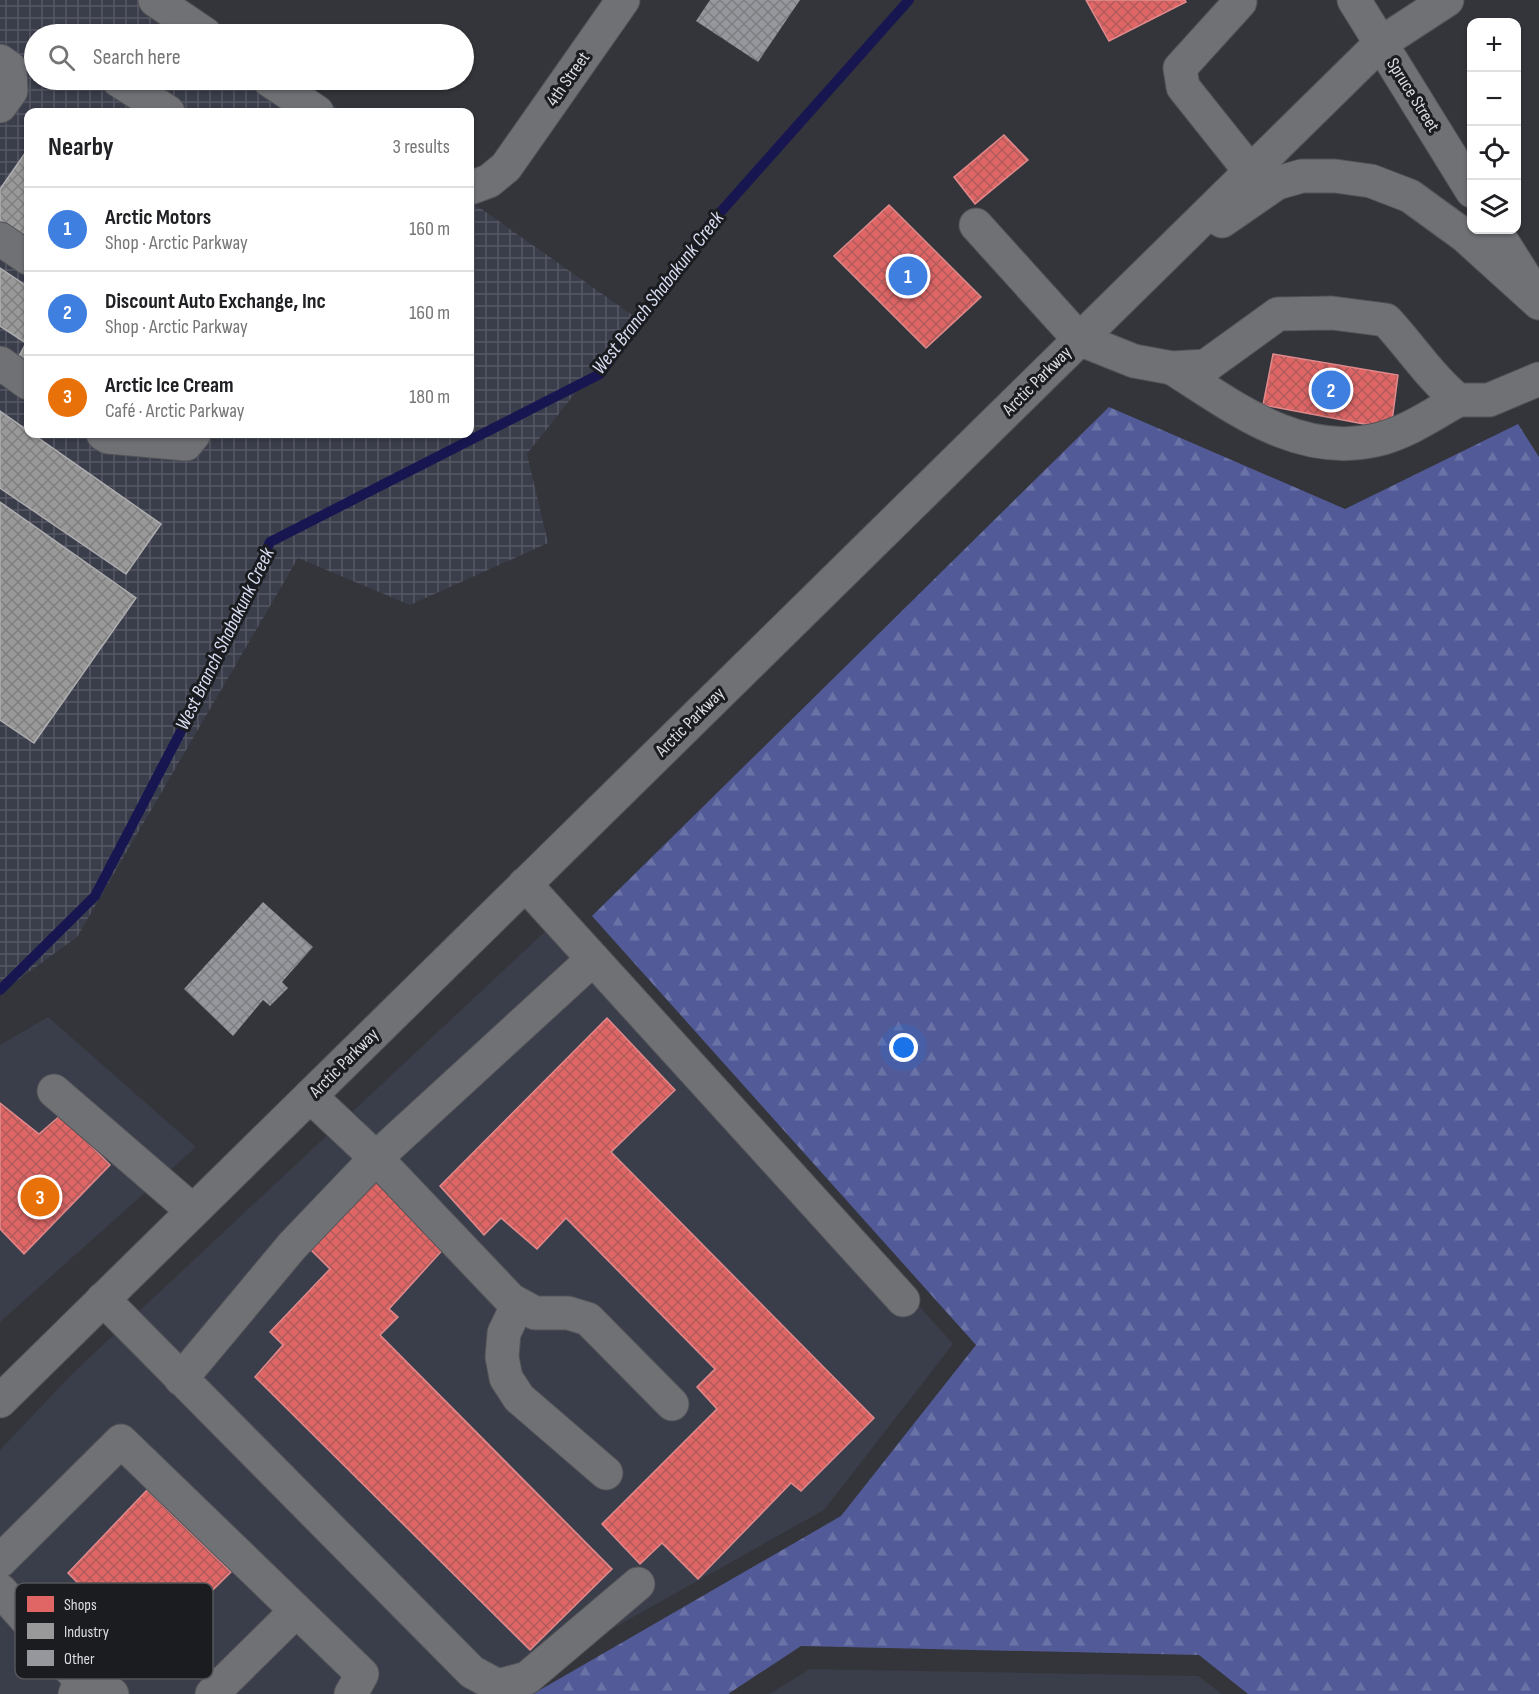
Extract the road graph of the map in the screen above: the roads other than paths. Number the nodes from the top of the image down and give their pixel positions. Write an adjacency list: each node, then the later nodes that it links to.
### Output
1 (623, 0): 14 (street, 4th Street)
2 (1239, 0): 12 (street)
3 (1354, 0): 5 (street, Spruce Street)
4 (1447, 0): 5 (street, Arctic Parkway)
5 (1380, 43): 12 (street, Arctic Parkway); 13 (street, Spruce Street)
6 (15, 66): 9 (street)
7 (139, 90): 10 (street)
8 (285, 90): 11 (street)
9 (0, 106)
10 (163, 108)
11 (311, 108)
12 (1250, 171): 20 (street, Arctic Parkway)
13 (1467, 183)
14 (474, 187)
15 (976, 225): 20 (street)
16 (1498, 234): 19 (street)
17 (0, 239): 18 (street)
18 (24, 255)
19 (1539, 302): 20 (street)
20 (1079, 339): 22 (street); 28 (street, Arctic Parkway)
21 (0, 363): 24 (street)
22 (1172, 368): 25 (street); 25 (street)
23 (1539, 379): 25 (street)
24 (24, 380)
25 (1458, 400)
26 (119, 438): 27 (street)
27 (191, 438)
28 (525, 884): 29 (street); 31 (street, Arctic Parkway)
29 (593, 958): 32 (street); 35 (street)
30 (54, 1091): 33 (street)
31 (310, 1096): 32 (street); 33 (street, Arctic Parkway)
32 (376, 1158): 36 (street); 37 (street)
33 (193, 1211): 34 (street, Arctic Parkway)
34 (103, 1299): 37 (street); 38 (street, Arctic Parkway)
35 (903, 1300)
36 (518, 1304): 39 (street); 40 (street)
37 (181, 1379): 42 (street)
38 (0, 1401)
39 (672, 1404)
40 (606, 1473)
41 (0, 1561): 45 (street)
42 (638, 1584)
43 (0, 1590): 44 (street)
44 (15, 1609)
45 (296, 1611): 48 (street); 49 (street)
46 (78, 1688): 47 (street)
47 (112, 1694)
48 (212, 1694)
49 (351, 1694)

